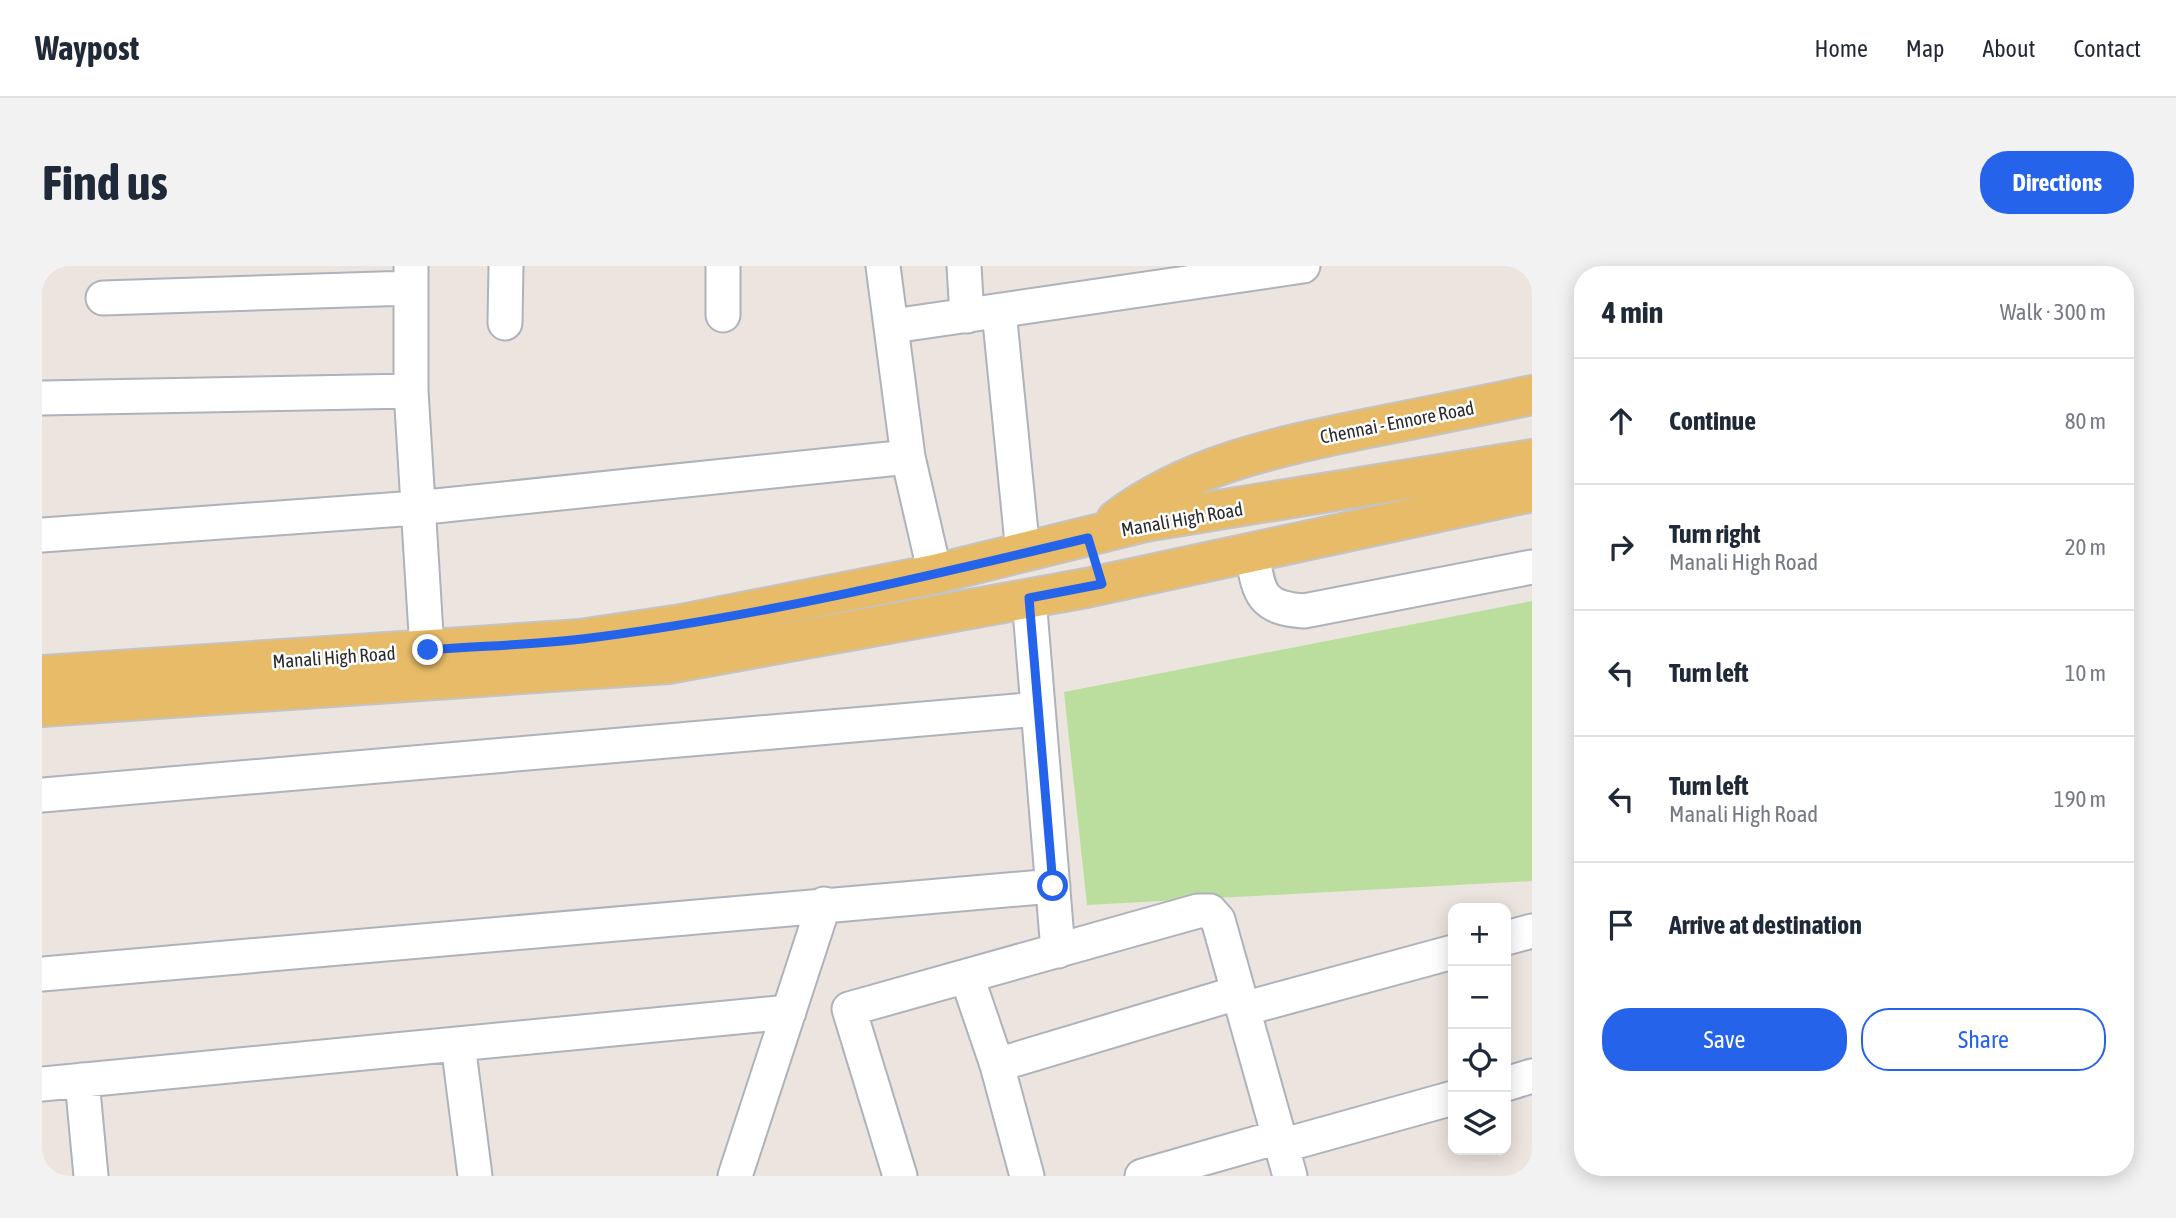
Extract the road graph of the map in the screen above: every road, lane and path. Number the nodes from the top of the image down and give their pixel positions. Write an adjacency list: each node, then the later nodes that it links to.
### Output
1 (506, 266): 10 (street)
2 (723, 266): 9 (street)
3 (883, 266): 11 (street)
4 (964, 266): 8 (street)
5 (1303, 266): 8 (street)
6 (411, 277): 7 (street); 12 (street)
7 (103, 298)
8 (983, 313): 11 (street); 26 (street)
9 (723, 315)
10 (505, 323)
11 (893, 326): 17 (street)
12 (411, 391): 14 (street); 22 (street)
13 (1532, 395): 15 (main road, Chennai - Ennore Road)
14 (42, 398)
15 (1338, 434): 16 (main road, Chennai - Ennore Road); 19 (main road)
16 (1263, 450): 21 (main road); 25 (main road, Chennai - Ennore Road)
17 (908, 457): 22 (street); 29 (street)
18 (1532, 460): 19 (main road, Manali High Road)
19 (1345, 492): 21 (main road, Manali High Road)
20 (1532, 492): 27 (main road, Manali High Road)
21 (1273, 502): 23 (main road, Manali High Road)
22 (416, 508): 24 (street); 32 (street)
23 (1221, 512): 25 (main road, Manali High Road); 27 (main road)
24 (42, 535)
25 (1092, 537): 26 (main road, Manali High Road); 30 (main road)
26 (1023, 554): 29 (main road, Manali High Road)
27 (1243, 555): 28 (street); 30 (main road, Manali High Road)
28 (1532, 567)
29 (935, 575): 32 (main road, Manali High Road)
30 (1102, 584): 31 (main road, Manali High Road)
31 (1029, 598): 34 (main road, Manali High Road); 35 (street)
32 (428, 650): 33 (main road, Manali High Road)
33 (42, 675)
34 (42, 707)
35 (1038, 709): 36 (street); 37 (street)
36 (42, 795)
37 (1053, 886): 38 (street); 41 (street)
38 (824, 905): 43 (street); 46 (street)
39 (1532, 931): 40 (street)
40 (1511, 937)
41 (1058, 951): 44 (street); 45 (street)
42 (1448, 953): 45 (street)
43 (42, 974)
44 (967, 977): 48 (street); 58 (street)
45 (1240, 1001): 48 (street); 54 (street)
46 (789, 1012): 47 (street); 57 (street)
47 (458, 1044): 50 (street); 56 (street)
48 (997, 1065): 59 (street)
49 (1532, 1076): 51 (street)
50 (82, 1080): 52 (street); 55 (street)
51 (1511, 1082)
52 (42, 1084)
53 (1448, 1100): 54 (street)
54 (1283, 1153): 60 (street)
55 (91, 1176)
56 (475, 1176)
57 (736, 1176)
58 (900, 1176)
59 (1027, 1176)
60 (1143, 1176)

